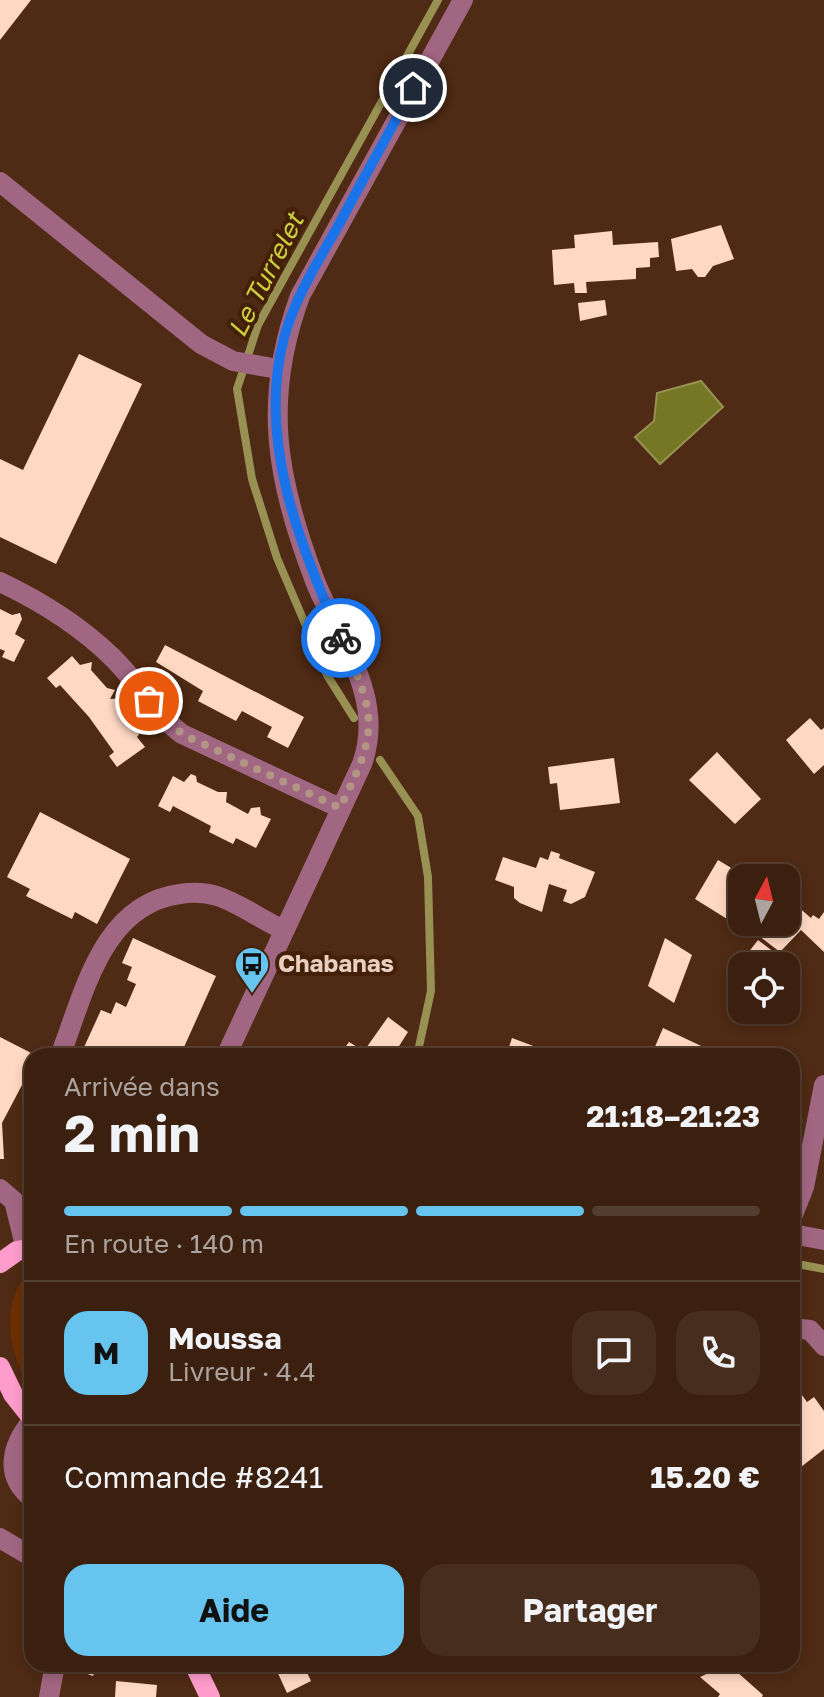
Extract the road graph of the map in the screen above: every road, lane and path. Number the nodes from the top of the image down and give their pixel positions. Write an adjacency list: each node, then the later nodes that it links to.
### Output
1 (463, 0): 3 (street)
2 (0, 182): 3 (street)
3 (269, 368): 5 (street)
4 (0, 582): 5 (street)
5 (340, 808): 6 (street)
6 (282, 929): 7 (street); 8 (street)
7 (63, 1048)
8 (230, 1048)
9 (824, 1085): 11 (street)
10 (0, 1189): 12 (street)
11 (800, 1197)
12 (24, 1233)
13 (800, 1236): 14 (street)
14 (824, 1240)
15 (24, 1251): 16 (main road)
16 (0, 1263)
17 (800, 1329): 18 (street)
18 (824, 1346)
19 (0, 1367): 20 (main road)
20 (24, 1409)
21 (24, 1431): 22 (street)
22 (24, 1491)
23 (0, 1538): 24 (street)
24 (24, 1552)
25 (54, 1672): 27 (street)
26 (198, 1672): 28 (main road)
27 (49, 1697)
28 (210, 1697)

